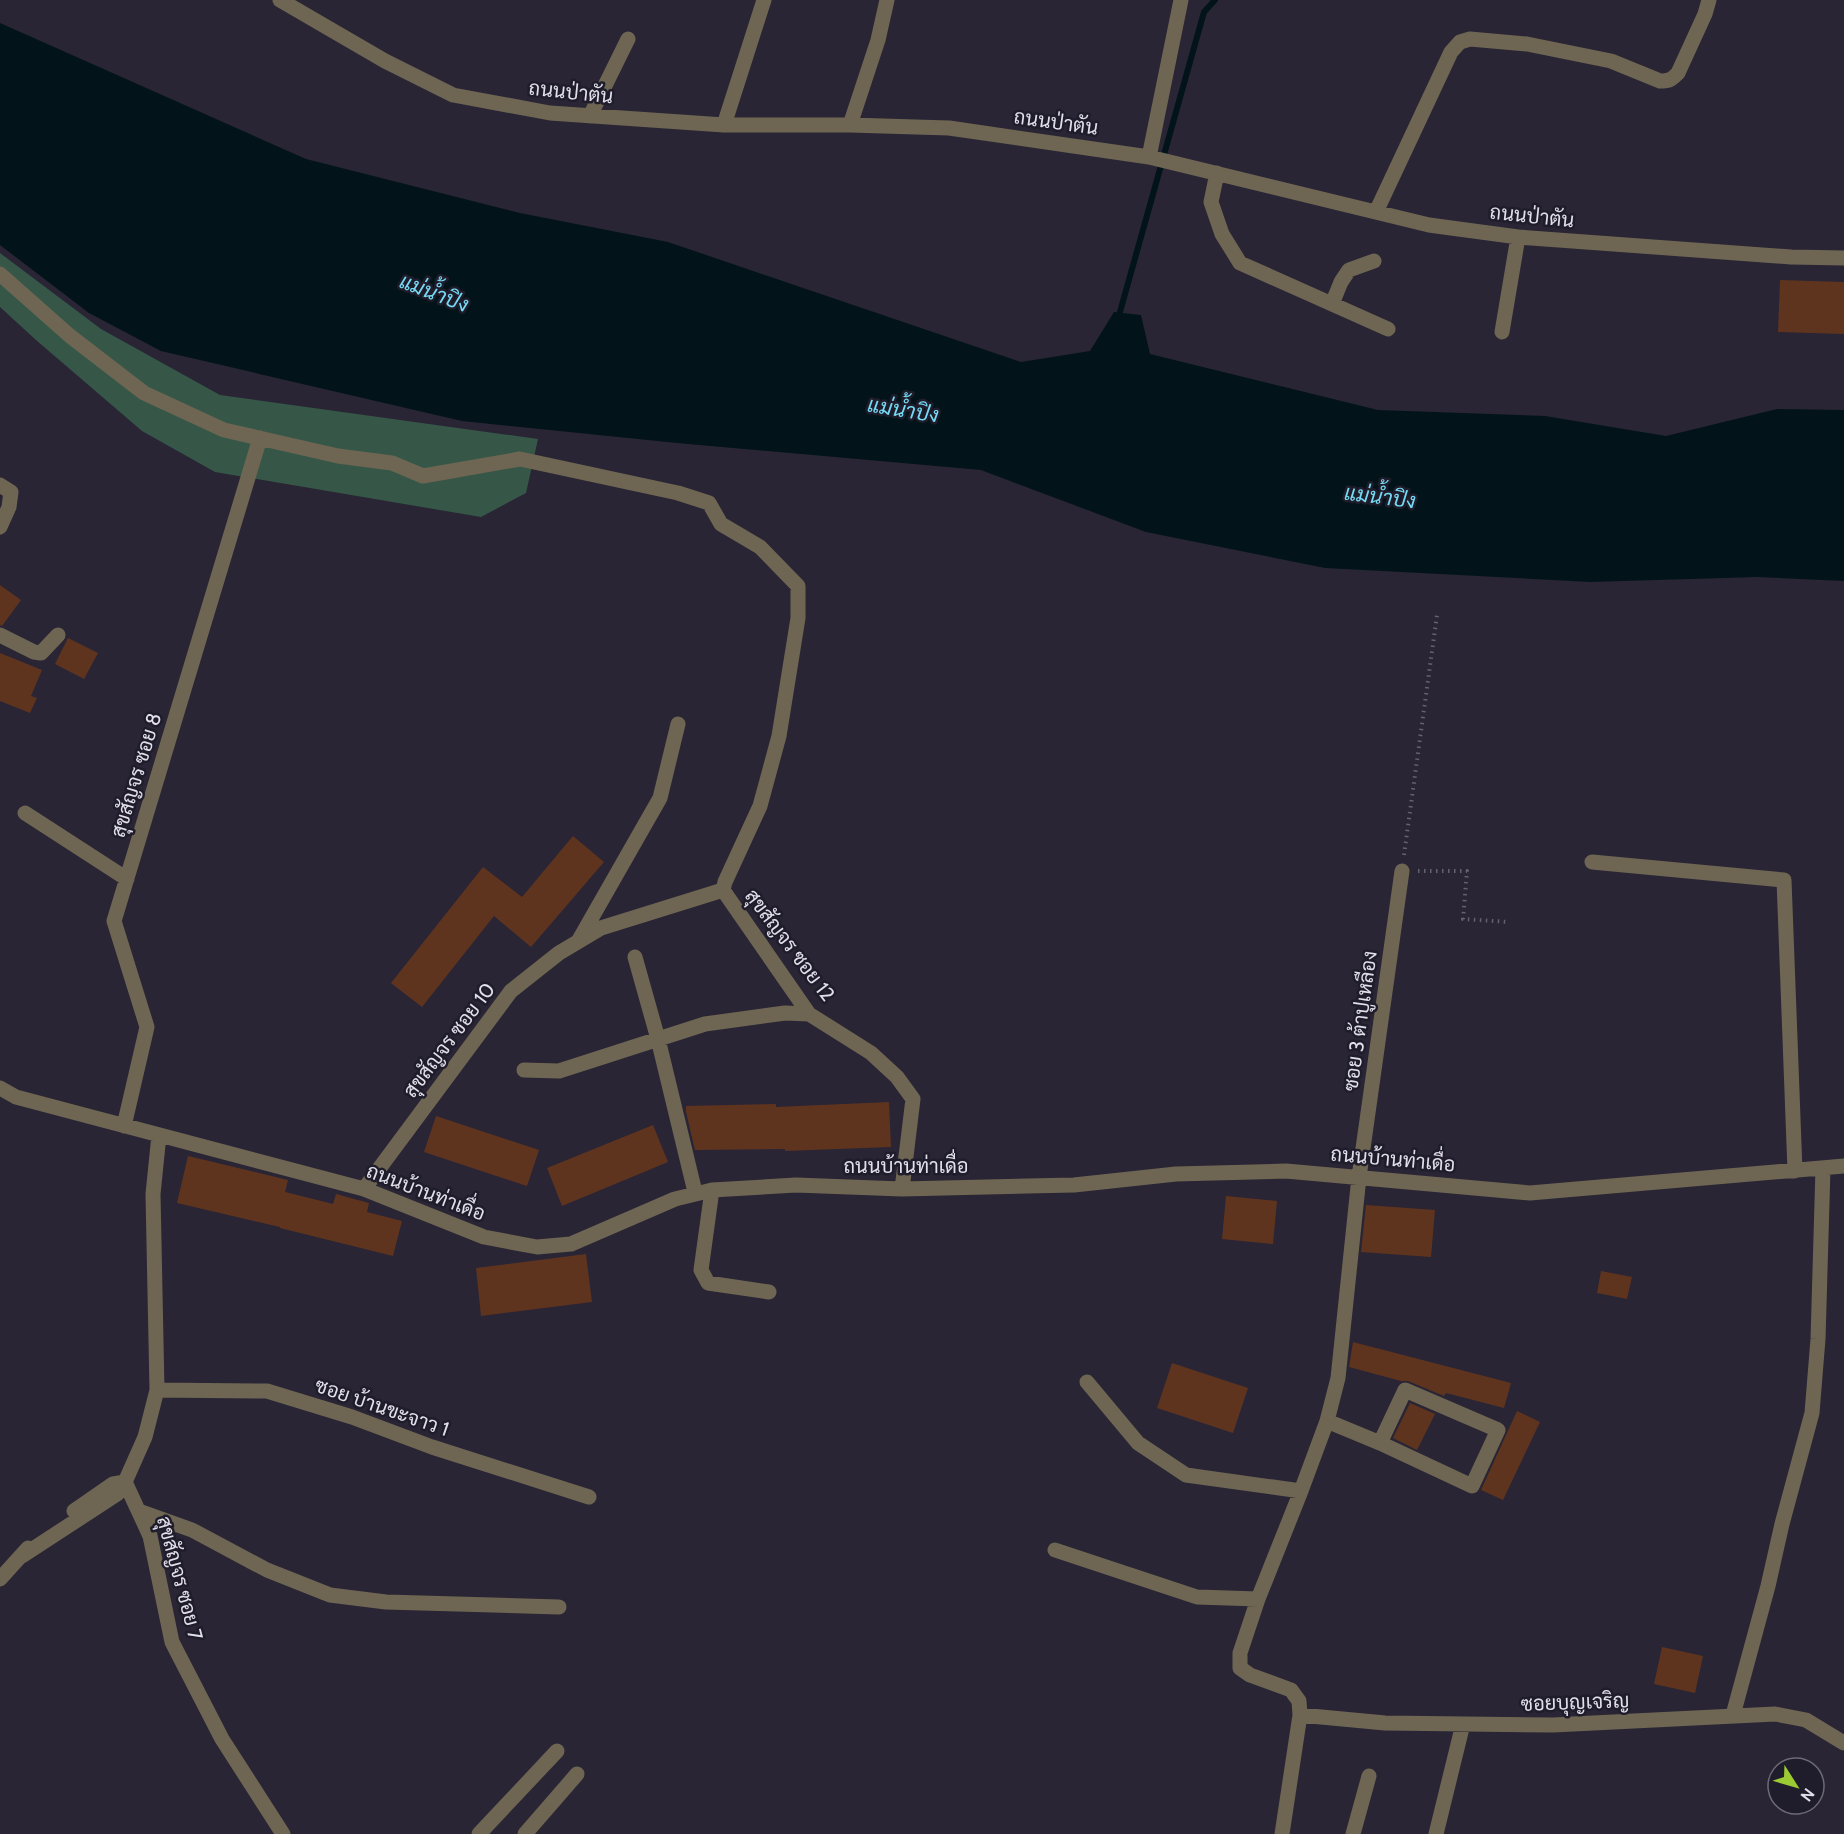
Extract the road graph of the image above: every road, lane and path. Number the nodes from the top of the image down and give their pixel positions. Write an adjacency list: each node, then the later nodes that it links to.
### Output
1 (280, 0): 7 (street, ถนนป่าตัน)
2 (764, 0): 8 (street)
3 (887, 0): 9 (street)
4 (1181, 0): 10 (street)
5 (1709, 0): 12 (street)
6 (628, 39): 7 (street)
7 (590, 116): 8 (street, ถนนป่าตัน)
8 (724, 125): 9 (street, ถนนป่าตัน)
9 (850, 125): 10 (street, ถนนป่าตัน)
10 (1149, 157): 11 (street, ถนนป่าตัน)
11 (1217, 173): 12 (street, ถนนป่าตัน); 17 (street)
12 (1376, 212): 13 (street, ถนนป่าตัน)
13 (1518, 237): 14 (street, ถนนป่าตัน); 19 (street)
14 (1844, 258)
15 (1374, 261): 17 (street)
16 (0, 274): 20 (street)
17 (1332, 304): 18 (street)
18 (1388, 329)
19 (1502, 332)
20 (260, 438): 30 (street, สุขสัญจร ซอย 8); 31 (street, สุขสัญจร ซอย 12)
21 (0, 485): 22 (street)
22 (0, 527)
23 (1437, 615): 29 (path)
24 (0, 634): 25 (street)
25 (58, 636)
26 (678, 724): 33 (street)
27 (25, 813): 30 (street)
28 (1592, 862): 43 (street)
29 (1402, 871): 32 (path); 44 (street, ซอย 3 ต้าปูเหลือง)
30 (127, 879): 39 (street, สุขสัญจร ซอย 8)
31 (723, 890): 33 (street, สุขสัญจร ซอย 10); 35 (street, สุขสัญจร ซอย 12)
32 (1509, 922)
33 (577, 942): 45 (street, สุขสัญจร ซอย 10)
34 (635, 957): 36 (street)
35 (810, 1014): 36 (street); 46 (street, สุขสัญจร ซอย 12)
36 (658, 1039): 37 (street); 48 (street)
37 (524, 1070)
38 (0, 1088): 39 (street, ถนนบ้านท่าเดื่อ)
39 (124, 1126): 40 (street, ถนนบ้านท่าเดื่อ)
40 (159, 1135): 45 (street, ถนนบ้านท่าเดื่อ); 51 (street)
41 (1844, 1166): 42 (street, ถนนบ้านท่าเดื่อ)
42 (1823, 1168): 43 (street, ถนนบ้านท่าเดื่อ); 63 (street)
43 (1795, 1171): 44 (street, ถนนบ้านท่าเดื่อ)
44 (1359, 1177): 46 (street, ถนนบ้านท่าเดื่อ); 52 (street, ซอย 3 ต้าปูเหลือง)
45 (364, 1189): 48 (street, ถนนบ้านท่าเดื่อ)
46 (902, 1189): 47 (street, ถนนบ้านท่าเดื่อ)
47 (712, 1190): 48 (street, ถนนบ้านท่าเดื่อ); 49 (street)
48 (695, 1192)
49 (769, 1292)
50 (1087, 1382): 55 (street)
51 (157, 1390): 54 (street); 56 (street, ซอย บ้านขะจาว 1)
52 (1327, 1421): 53 (street); 55 (street, ซอย 3 ต้าปูเหลือง)
53 (1380, 1443): 53 (street)
54 (125, 1482): 57 (street, สุขสัญจร ซอย 7); 59 (street)
55 (1301, 1491): 60 (street, ซอย 3 ต้าปูเหลือง)
56 (589, 1497)
57 (140, 1511): 61 (street); 69 (street, สุขสัญจร ซอย 7)
58 (1055, 1551): 60 (street)
59 (0, 1579)
60 (1257, 1599): 62 (street, ซอย 3 ต้าปูเหลือง)
61 (559, 1606)
62 (1300, 1715): 64 (street, ซอยบุญเจริญ); 72 (street)
63 (1733, 1715): 64 (street, ซอยบุญเจริญ); 65 (street, ซอยบุญเจริญ)
64 (1463, 1724): 74 (street)
65 (1843, 1741)
66 (557, 1751): 70 (street)
67 (577, 1774): 71 (street)
68 (1369, 1776): 73 (street)
69 (283, 1834)
70 (479, 1834)
71 (525, 1834)
72 (1282, 1834)
73 (1353, 1834)
74 (1436, 1834)

